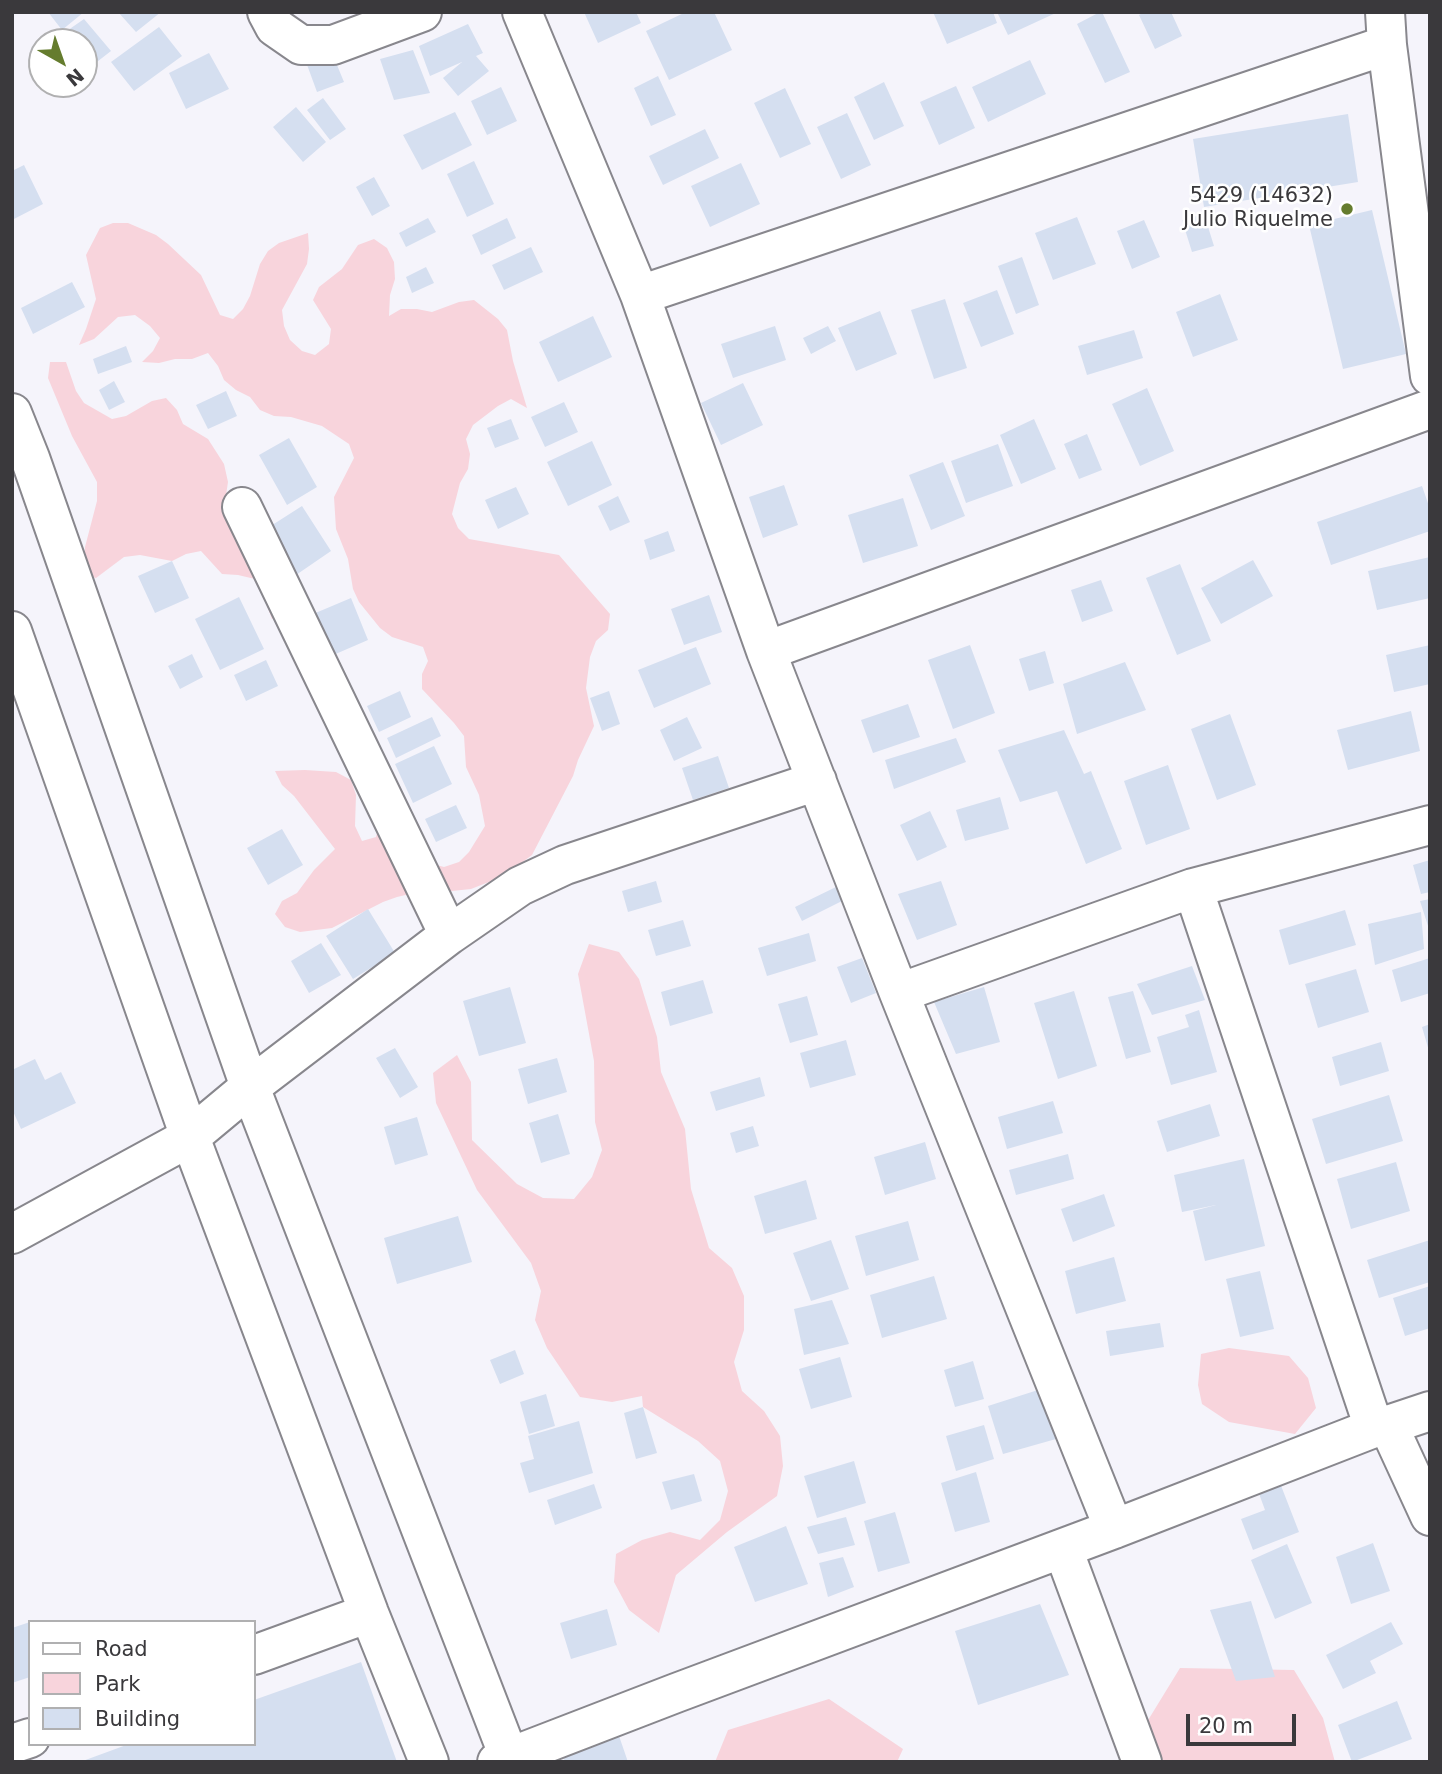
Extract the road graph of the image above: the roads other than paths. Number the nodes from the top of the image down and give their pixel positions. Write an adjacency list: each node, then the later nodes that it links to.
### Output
1 (267, 12): 2 (street)
2 (422, 12)
3 (522, 12): 5 (street)
4 (1386, 29): 5 (street); 6 (street)
5 (640, 295): 11 (street)
6 (1430, 376)
7 (1430, 409): 11 (street)
8 (12, 413): 17 (street)
9 (242, 507): 15 (street)
10 (12, 631): 18 (street)
11 (766, 651): 12 (street)
12 (817, 781): 15 (street); 16 (street)
13 (1430, 825): 14 (street)
14 (1193, 888): 16 (street); 21 (street)
15 (449, 934): 17 (street)
16 (899, 993): 23 (street)
17 (250, 1087): 18 (street); 27 (street)
18 (190, 1136): 19 (street); 25 (street)
19 (12, 1234)
20 (1430, 1411): 21 (street)
21 (1381, 1427): 22 (street); 23 (street)
22 (1430, 1516)
23 (1114, 1529): 24 (street)
24 (1062, 1549): 27 (street); 29 (street)
25 (369, 1613): 26 (street); 28 (street)
26 (256, 1654)
27 (506, 1760)
28 (429, 1762)
29 (1143, 1762)

